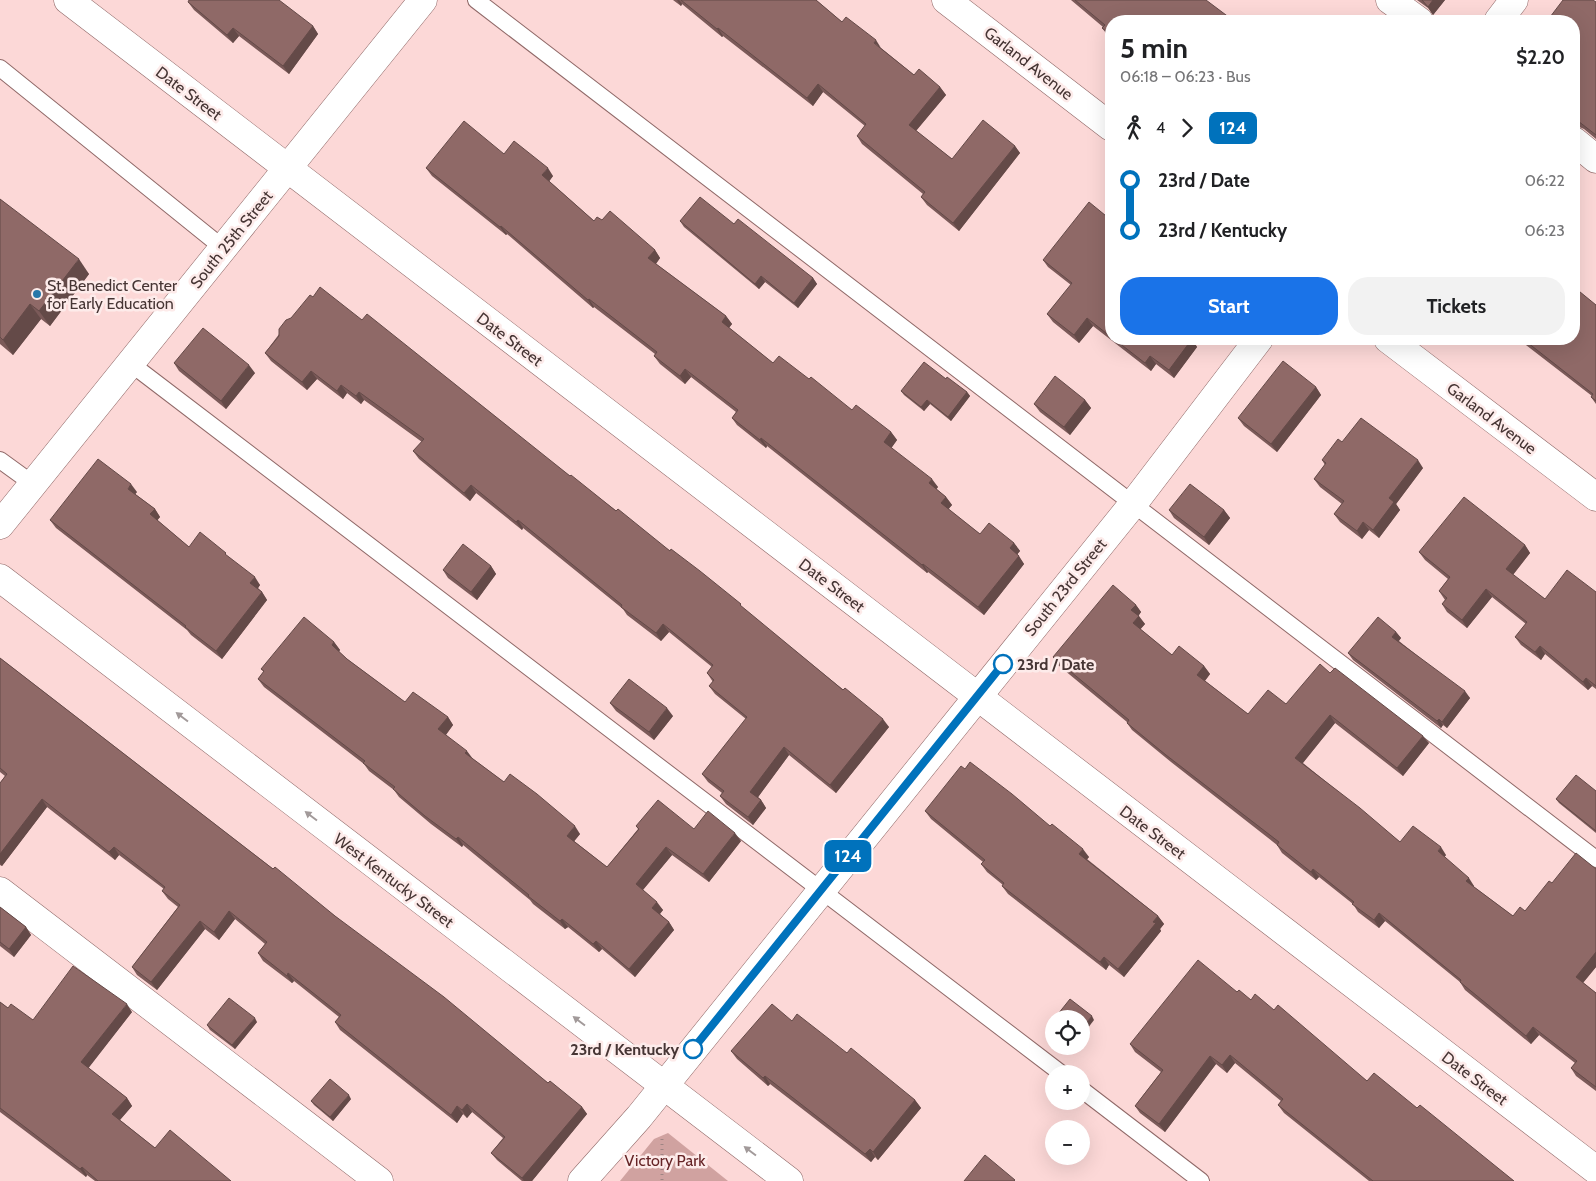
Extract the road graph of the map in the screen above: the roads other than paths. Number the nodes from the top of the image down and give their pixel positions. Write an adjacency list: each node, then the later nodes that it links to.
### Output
1 (68, 0): 13 (street, Date Street)
2 (423, 0): 13 (street, South 25th Street)
3 (476, 0): 21 (lane)
4 (1390, 0): 7 (street)
5 (1514, 0): 8 (street)
6 (953, 2): 10 (street, Garland Avenue)
7 (1411, 15)
8 (1503, 15)
9 (0, 68): 14 (lane)
10 (1105, 122)
11 (1580, 146): 12 (street)
12 (1596, 159)
13 (288, 168): 14 (street, South 25th Street); 24 (street, Date Street)
14 (223, 248): 17 (street, South 25th Street)
15 (1254, 345): 21 (street, South 23rd Street)
16 (1396, 345): 20 (street, Garland Avenue)
17 (130, 364): 19 (street, South 25th Street); 26 (lane)
18 (0, 460): 19 (lane)
19 (33, 484): 22 (street, South 25th Street)
20 (1596, 497)
21 (1132, 504): 24 (street, South 23rd Street); 25 (lane)
22 (0, 525)
23 (0, 578): 29 (street, West Kentucky Street, one-way to 23)
24 (977, 696): 26 (street, South 23rd Street); 31 (street, Date Street)
25 (1596, 859)
26 (822, 889): 28 (lane); 29 (street, South 23rd Street)
27 (0, 891): 32 (street)
28 (1050, 1065)
29 (664, 1086): 33 (street, South 23rd Street); 34 (street, West Kentucky Street, one-way to 29)
30 (1090, 1096): 35 (lane)
31 (1596, 1170)
32 (379, 1181)
33 (582, 1181)
34 (789, 1181)
35 (1201, 1181)

